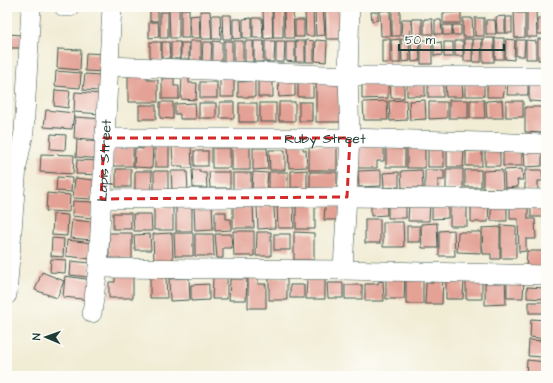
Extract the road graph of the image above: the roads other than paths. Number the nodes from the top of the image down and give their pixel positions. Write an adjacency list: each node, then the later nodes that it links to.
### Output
1 (31, 7): 18 (street)
2 (64, 7): 3 (street)
3 (70, 7)
4 (112, 7): 6 (street, Lapis Street)
5 (350, 7): 7 (street)
6 (109, 66): 7 (street); 9 (street, Lapis Street)
7 (348, 76): 8 (street); 10 (street)
8 (546, 76)
9 (104, 138): 10 (street, Ruby Street); 13 (street, Lapis Street)
10 (350, 138): 11 (street, Ruby Street); 12 (street)
11 (546, 144)
12 (347, 197): 13 (street); 14 (street); 16 (street)
13 (101, 199): 15 (street, Lapis Street)
14 (546, 199)
15 (98, 268): 16 (street); 19 (street, Lapis Street)
16 (343, 270): 17 (street)
17 (546, 275)
18 (7, 295)
19 (92, 313)

